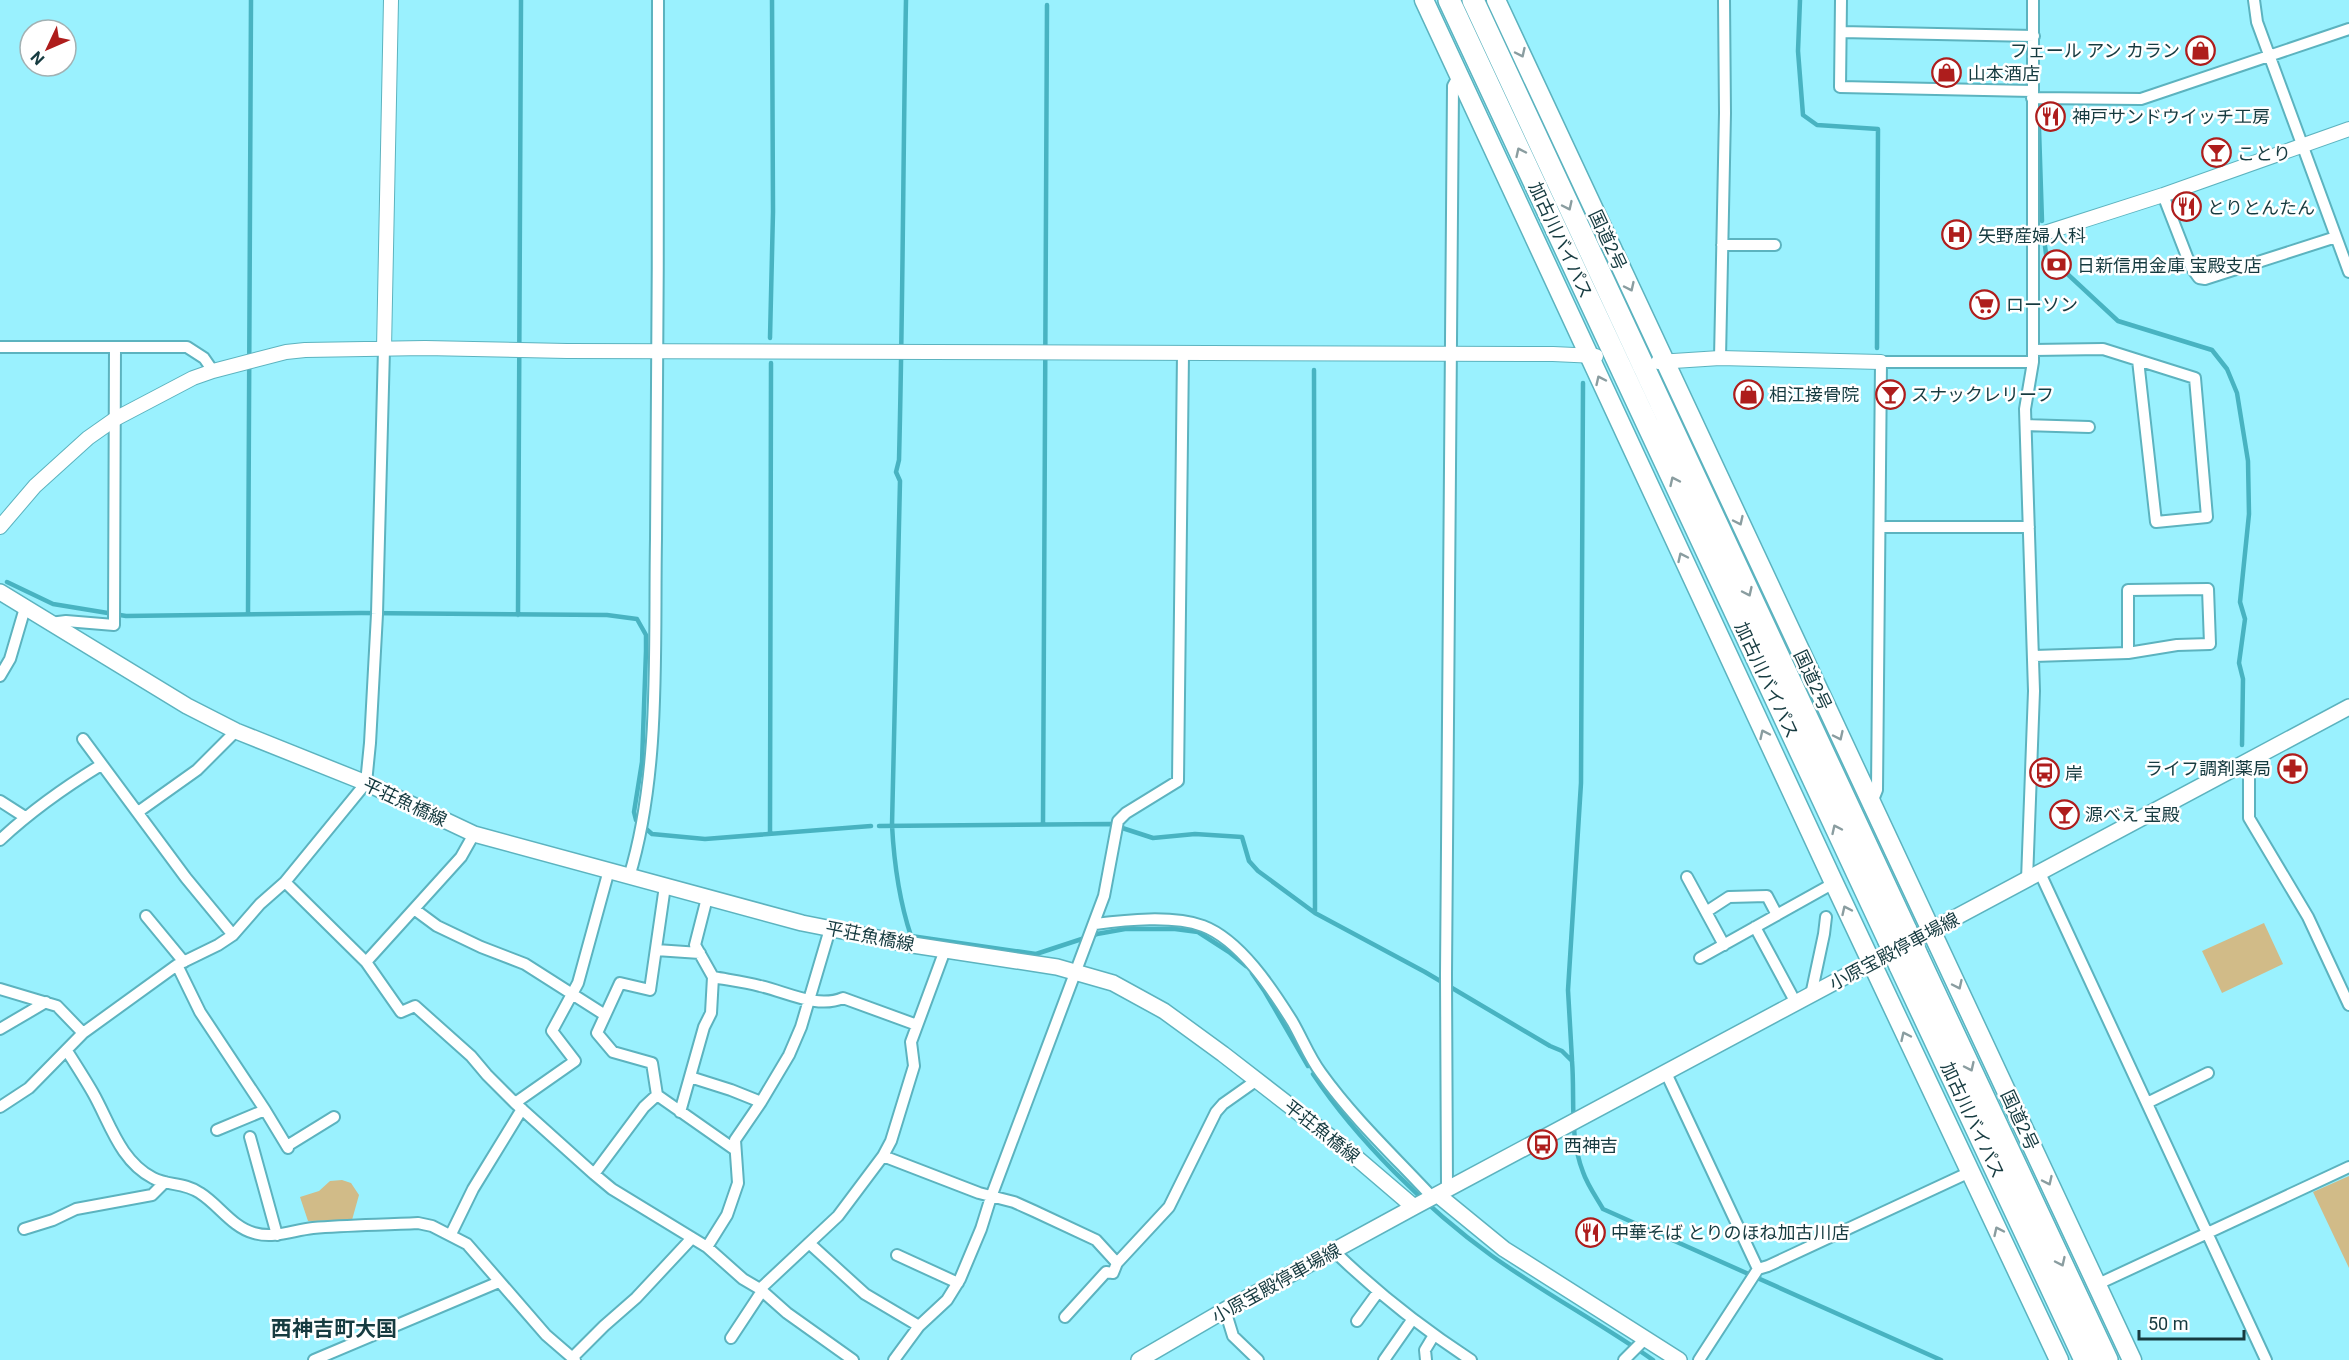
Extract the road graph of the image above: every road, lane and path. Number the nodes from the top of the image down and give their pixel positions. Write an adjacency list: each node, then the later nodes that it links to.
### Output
1 (391, 0): 27 (street)
2 (658, 0): 29 (street)
3 (1424, 0): 15 (highway)
4 (1449, 0): 80 (highway, 加古川バイパス, one-way to 4)
5 (1473, 0): 80 (highway, 加古川バイパス, one-way to 80)
6 (1496, 0): 35 (highway, 国道2号, one-way to 35)
7 (1724, 0): 22 (street)
8 (1841, 0): 12 (street)
9 (2033, 0): 13 (street)
10 (2254, 0): 14 (street)
11 (2349, 29): 14 (street)
12 (1841, 32): 13 (street); 16 (street)
13 (2034, 36): 16 (street)
14 (2270, 56): 16 (street); 18 (street)
15 (1460, 75): 31 (street); 32 (highway)
16 (2032, 95): 20 (street)
17 (2349, 129): 18 (street)
18 (2302, 145): 19 (street); 21 (street)
19 (2163, 195): 20 (street); 21 (street)
20 (2032, 237): 28 (street)
21 (2336, 237): 24 (street)
22 (1722, 245): 23 (street); 33 (street)
23 (1775, 245)
24 (2349, 273)
25 (0, 347): 26 (street)
26 (116, 347): 38 (street); 39 (street)
27 (384, 349): 29 (street); 38 (street); 56 (street)
28 (2033, 350): 34 (street); 37 (street)
29 (658, 351): 30 (street); 65 (street)
30 (1183, 353): 31 (street); 79 (street)
31 (1451, 355): 32 (street); 126 (street)
32 (1594, 356): 68 (highway, one-way to 32)
33 (1720, 358): 35 (street); 36 (street)
34 (2138, 360): 34 (street)
35 (1661, 362): 58 (highway, 国道2号, one-way to 58)
36 (1881, 362): 37 (street); 58 (street)
37 (2033, 362): 40 (street)
38 (213, 371): 39 (street)
39 (115, 419): 42 (street); 47 (street)
40 (2026, 425): 41 (street); 44 (street)
41 (2089, 427)
42 (0, 527)
43 (1886, 527): 44 (street)
44 (2029, 527): 49 (street)
45 (0, 592): 46 (main road, 平荘魚橋線)
46 (25, 608): 47 (main road, 平荘魚橋線); 50 (street)
47 (50, 623): 52 (main road, 平荘魚橋線)
48 (2128, 653): 48 (street); 49 (street)
49 (2034, 656): 64 (street)
50 (0, 676)
51 (2349, 707): 54 (main road, 小原宝殿停車場線)
52 (236, 731): 56 (main road, 平荘魚橋線); 59 (street)
53 (83, 739): 55 (street)
54 (2249, 762): 64 (main road, 小原宝殿停車場線); 99 (street)
55 (101, 765): 59 (street); 60 (street)
56 (366, 783): 61 (main road, 平荘魚橋線); 67 (street)
57 (0, 801): 60 (street)
58 (1871, 805): 78 (highway, 国道2号)
59 (138, 812): 81 (street)
60 (25, 817): 62 (street)
61 (474, 834): 63 (main road, 平荘魚橋線); 71 (street)
62 (0, 840)
63 (609, 870): 65 (main road, 平荘魚橋線); 94 (street)
64 (2034, 876): 78 (main road, 小原宝殿停車場線); 111 (street)
65 (629, 877): 69 (main road, 平荘魚橋線)
66 (1687, 877): 72 (street)
67 (285, 882): 81 (street); 88 (street)
68 (1834, 883): 73 (street); 89 (highway, one-way to 68)
69 (665, 886): 70 (main road, 平荘魚橋線); 83 (street)
70 (707, 898): 77 (main road, 平荘魚橋線); 85 (street)
71 (414, 909): 88 (street); 94 (street)
72 (1706, 912): 73 (street); 82 (street)
73 (1777, 915): 76 (street)
74 (146, 916): 90 (street)
75 (1826, 917): 95 (street)
76 (1755, 927): 82 (street); 98 (street)
77 (830, 929): 84 (main road, 平荘魚橋線); 96 (street)
78 (1933, 932): 89 (main road, 小原宝殿停車場線); 140 (highway, 国道2号, one-way to 140)
79 (1091, 933): 91 (street); 126 (street)
80 (1897, 934): 87 (highway, 加古川バイパス, bridge)
81 (233, 935): 90 (street)
82 (1724, 945): 86 (street)
83 (656, 950): 85 (street); 100 (street)
84 (945, 950): 91 (main road, 平荘魚橋線); 101 (street)
85 (700, 953): 92 (street)
86 (1700, 958)
87 (1909, 961): 164 (highway, 加古川バイパス); 165 (highway, 加古川バイパス, one-way to 165)
88 (366, 962): 112 (street)
89 (1871, 963): 95 (main road, 小原宝殿停車場線); 122 (highway, one-way to 89)
90 (180, 964): 103 (street); 114 (street)
91 (1075, 973): 108 (main road, 平荘魚橋線); 125 (street)
92 (713, 977): 96 (street); 107 (street)
93 (0, 989): 97 (street)
94 (574, 994): 100 (street); 112 (street)
95 (1811, 995): 98 (main road, 小原宝殿停車場線)
96 (809, 1000): 101 (street); 110 (street)
97 (46, 1002): 102 (street); 103 (street)
98 (1796, 1003): 105 (main road, 小原宝殿停車場線)
99 (2349, 1005)
100 (605, 1015): 109 (street)
101 (917, 1025): 120 (street)
102 (0, 1029)
103 (83, 1033): 104 (street)
104 (67, 1051): 113 (street); 124 (street)
105 (1666, 1073): 126 (main road, 小原宝殿停車場線); 137 (street)
106 (2208, 1073): 111 (street)
107 (690, 1077): 110 (street); 115 (street)
108 (1257, 1080): 126 (main road, 平荘魚橋線); 136 (street)
109 (657, 1095): 115 (street); 123 (street)
110 (761, 1102): 119 (street)
111 (2147, 1103): 129 (street)
112 (519, 1106): 123 (street); 128 (street)
113 (0, 1107)
114 (265, 1110): 116 (street); 117 (street)
115 (680, 1112): 119 (street)
116 (334, 1116)
117 (217, 1130)
118 (250, 1137): 130 (street)
119 (734, 1149): 133 (street)
120 (884, 1156): 125 (street); 132 (street)
121 (2349, 1167): 129 (street)
122 (1970, 1172): 137 (street); 163 (highway, one-way to 122)
123 (594, 1174): 131 (street)
124 (165, 1182): 127 (street); 130 (street)
125 (991, 1197): 136 (street); 139 (street)
126 (1430, 1199): 134 (main road, 小原宝殿停車場線); 150 (main road, 平荘魚橋線)
127 (24, 1228)
128 (451, 1234): 130 (street); 138 (street)
129 (2208, 1234): 140 (street); 167 (street)
130 (277, 1235)
131 (692, 1238): 133 (street); 151 (street)
132 (810, 1243): 141 (street); 147 (street)
133 (707, 1247): 141 (street)
134 (1334, 1251): 142 (street); 143 (main road, 小原宝殿停車場線)
135 (897, 1255): 139 (street)
136 (1117, 1263): 144 (street)
137 (1757, 1270): 162 (street)
138 (500, 1282): 151 (street); 152 (street)
139 (958, 1283): 147 (street)
140 (2097, 1285): 166 (highway, 国道2号)
141 (761, 1290): 149 (street); 153 (street)
142 (1378, 1292): 145 (street); 146 (street)
143 (1225, 1310): 155 (main road, 小原宝殿停車場線); 156 (street)
144 (1065, 1317)
145 (1357, 1320)
146 (1412, 1320): 148 (street); 157 (street)
147 (920, 1326): 154 (street)
148 (1434, 1335): 158 (street); 159 (street)
149 (731, 1338)
150 (1645, 1339): 160 (street); 161 (main road, 平荘魚橋線)
151 (574, 1359)
152 (314, 1360)
153 (853, 1360)
154 (894, 1360)
155 (1139, 1360)
156 (1258, 1360)
157 (1384, 1360)
158 (1426, 1360)
159 (1471, 1360)
160 (1624, 1360)
161 (1678, 1360)
162 (1699, 1360)
163 (2058, 1360)
164 (2085, 1360)
165 (2107, 1360)
166 (2132, 1360)
167 (2266, 1360)

